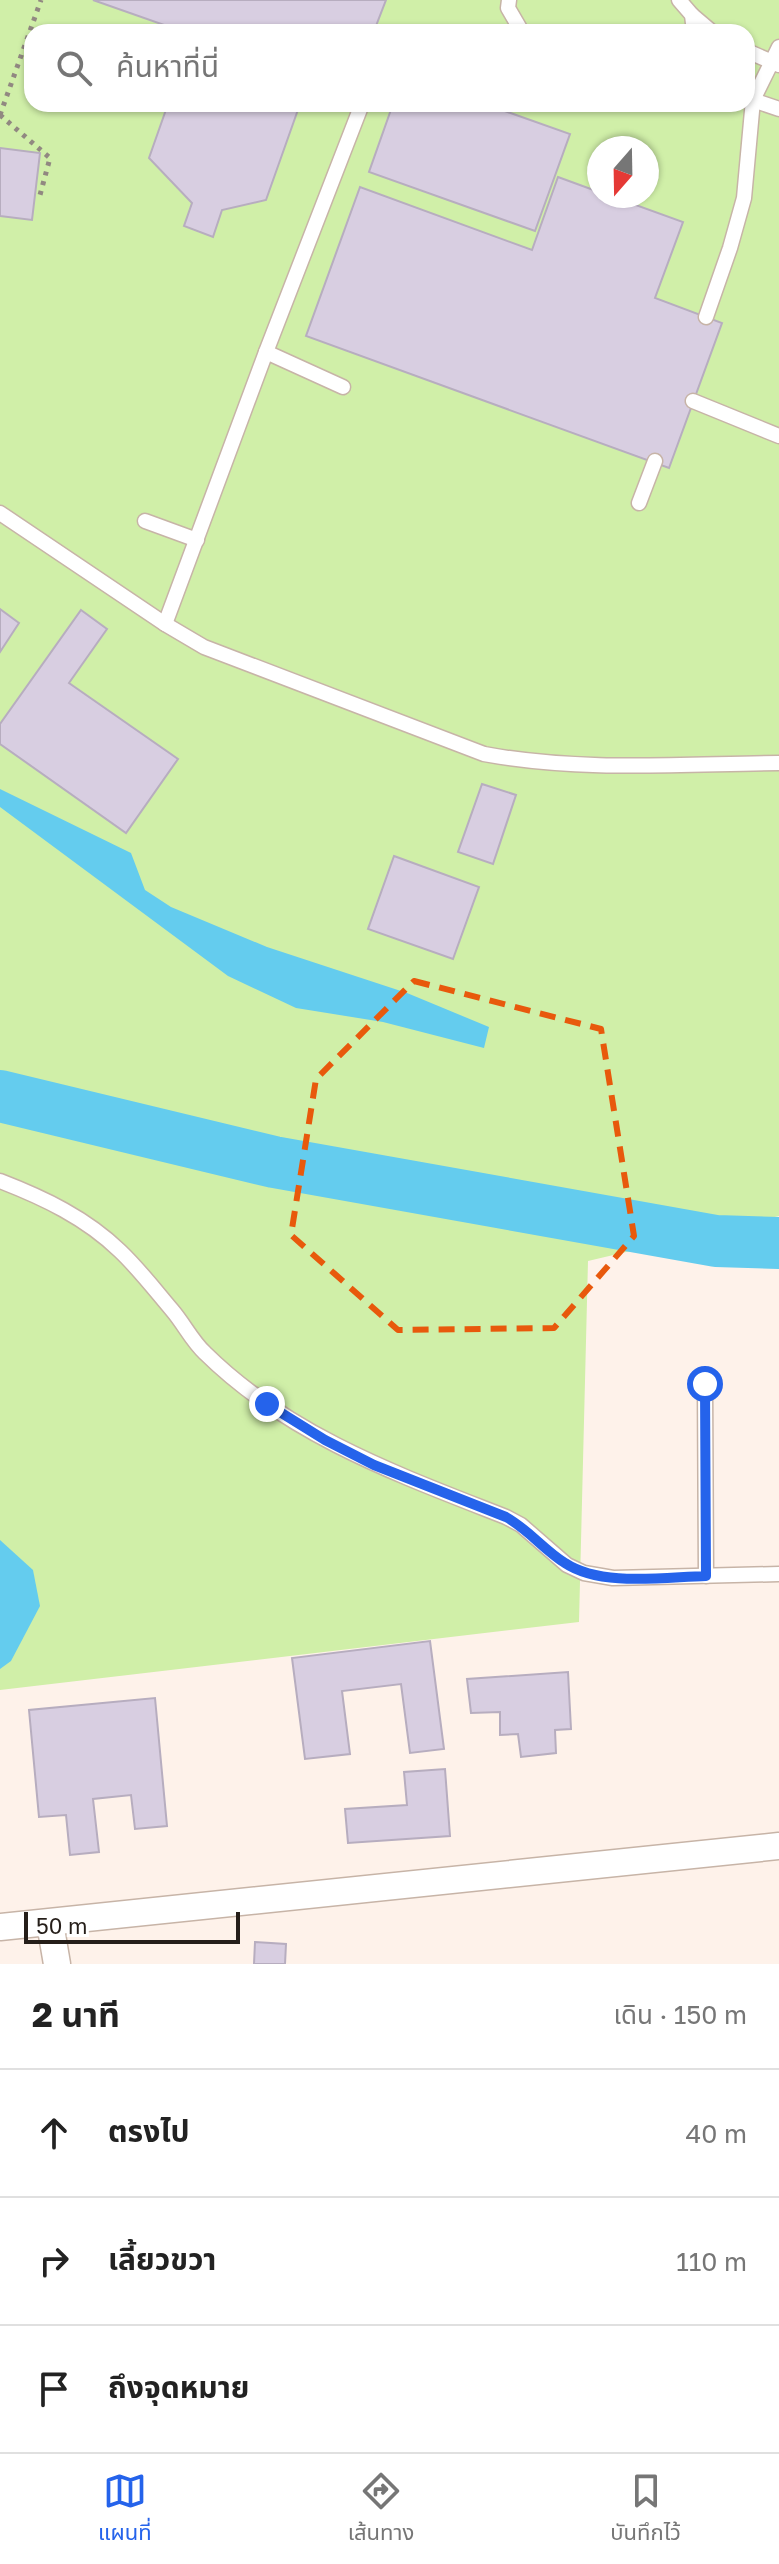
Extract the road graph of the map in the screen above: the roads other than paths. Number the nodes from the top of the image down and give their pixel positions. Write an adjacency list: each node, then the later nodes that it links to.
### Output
1 (509, 0): 4 (lane)
2 (679, 0): 3 (lane)
3 (692, 15): 5 (lane); 6 (lane)
4 (517, 24)
5 (693, 24)
6 (703, 24)
7 (779, 47): 9 (lane)
8 (755, 54): 9 (lane)
9 (775, 63): 10 (lane)
10 (755, 92)
11 (755, 101): 12 (lane)
12 (779, 109)
13 (359, 112): 16 (lane)
14 (749, 112): 15 (lane)
15 (706, 317)
16 (266, 352): 17 (lane); 24 (lane)
17 (343, 387)
18 (693, 401): 19 (lane)
19 (779, 436)
20 (655, 461): 21 (lane)
21 (639, 503)
22 (0, 513): 25 (lane)
23 (145, 521): 24 (lane)
24 (197, 540): 25 (lane)
25 (165, 624): 26 (lane)
26 (779, 763)
27 (0, 1181): 30 (lane)
28 (705, 1384): 30 (lane)
29 (779, 1574): 30 (lane)
30 (706, 1576)
31 (779, 1846): 32 (street)
32 (50, 1923): 33 (street); 34 (street)
33 (0, 1927)
34 (57, 1964)

